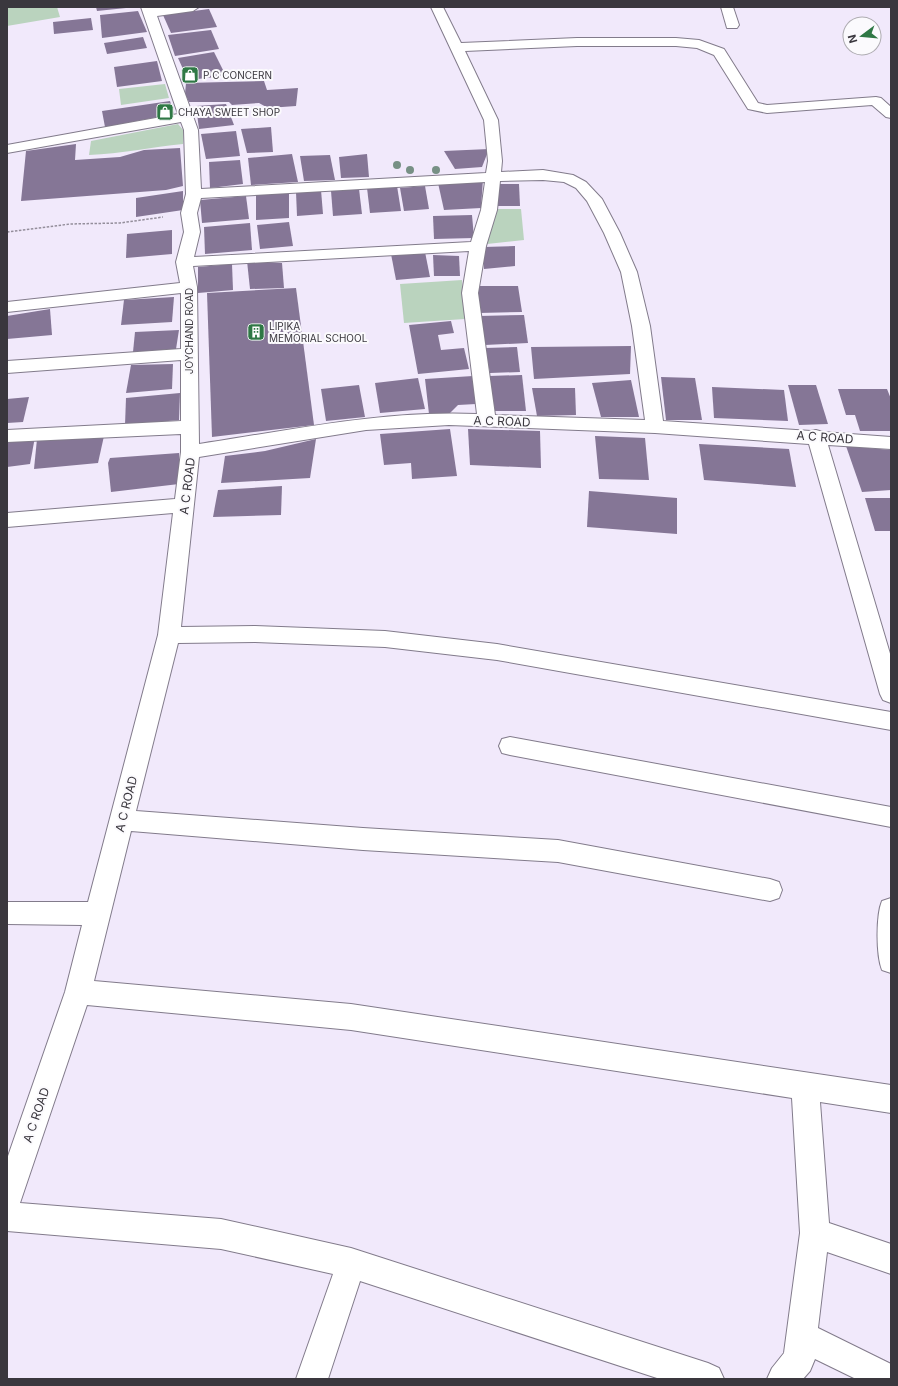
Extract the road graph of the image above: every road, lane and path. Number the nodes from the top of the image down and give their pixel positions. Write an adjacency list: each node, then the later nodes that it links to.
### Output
1 (193, 7): 4 (street)
2 (437, 7): 6 (street)
3 (727, 7): 5 (street)
4 (148, 10): 10 (street, JOYCHAND ROAD)
5 (732, 25)
6 (456, 47): 8 (street); 12 (street)
7 (891, 99): 8 (street)
8 (876, 101): 9 (street)
9 (891, 114)
10 (187, 117): 11 (street); 13 (street, JOYCHAND ROAD)
11 (7, 149)
12 (492, 178): 13 (street); 16 (street); 24 (street)
13 (194, 194): 14 (street, JOYCHAND ROAD)
14 (189, 213): 15 (path); 17 (street, JOYCHAND ROAD)
15 (7, 232)
16 (478, 246): 17 (street); 22 (street)
17 (184, 262): 18 (street, JOYCHAND ROAD)
18 (189, 286): 19 (street); 20 (street, JOYCHAND ROAD)
19 (7, 307)
20 (189, 354): 21 (street); 23 (street, JOYCHAND ROAD)
21 (7, 367)
22 (487, 420): 24 (street, A C ROAD); 28 (street, A C ROAD)
23 (190, 427): 25 (street); 28 (street, JOYCHAND ROAD)
24 (655, 427): 26 (street, A C ROAD)
25 (7, 436)
26 (816, 436): 27 (street, A C ROAD); 32 (street)
27 (891, 442)
28 (190, 452): 29 (street, A C ROAD)
29 (184, 505): 30 (street); 31 (street, A C ROAD)
30 (7, 520)
31 (169, 636): 33 (street); 36 (street, A C ROAD)
32 (891, 694)
33 (891, 721)
34 (510, 746): 35 (street)
35 (891, 817)
36 (122, 820): 37 (street); 40 (street, A C ROAD)
37 (770, 890)
38 (891, 909): 41 (street)
39 (7, 913): 40 (street)
40 (98, 914): 42 (street, A C ROAD)
41 (891, 961)
42 (78, 992): 43 (street); 45 (street, A C ROAD)
43 (805, 1086): 44 (street); 47 (street)
44 (891, 1099)
45 (7, 1200)
46 (7, 1216): 49 (street)
47 (815, 1233): 48 (street); 50 (street)
48 (891, 1259)
49 (351, 1263): 51 (street); 52 (street)
50 (801, 1336): 53 (street); 54 (street)
51 (312, 1379)
52 (708, 1379)
53 (783, 1379)
54 (889, 1379)

